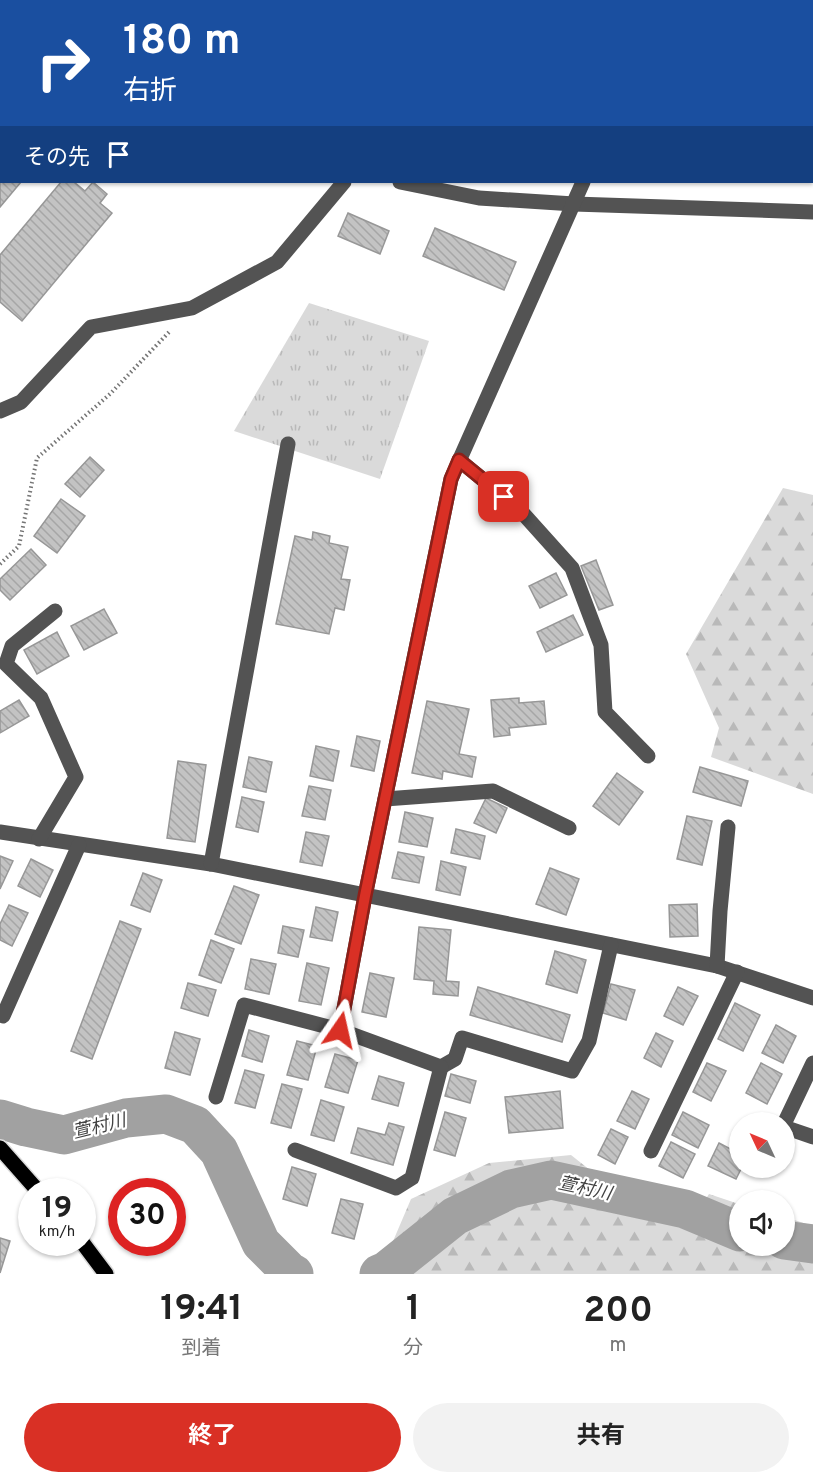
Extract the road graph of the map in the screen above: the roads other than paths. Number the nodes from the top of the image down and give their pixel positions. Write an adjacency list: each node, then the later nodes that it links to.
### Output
1 (343, 183): 6 (street)
2 (405, 183): 4 (street)
3 (583, 183): 4 (street)
4 (574, 204): 5 (street); 8 (street)
5 (813, 212)
6 (0, 411)
7 (288, 444): 17 (street)
8 (459, 460): 10 (street); 11 (street)
9 (54, 611): 15 (street)
10 (648, 756)
11 (385, 800): 13 (street); 18 (street)
12 (728, 827): 20 (street)
13 (569, 828)
14 (0, 832): 15 (street)
15 (39, 839): 16 (street)
16 (79, 845): 17 (street); 23 (street)
17 (211, 864): 18 (street)
18 (365, 896): 19 (street); 24 (street)
19 (611, 945): 20 (street); 26 (street)
20 (717, 966): 21 (street)
21 (737, 972): 22 (street); 33 (street)
22 (813, 998)
23 (3, 1016)
24 (340, 1030): 26 (street); 27 (street)
25 (813, 1063): 28 (street)
26 (441, 1067): 32 (street)
27 (216, 1096)
28 (790, 1112)
29 (795, 1130): 30 (street)
30 (813, 1137)
31 (0, 1148): 34 (main road)
32 (295, 1150)
33 (651, 1151)
34 (27, 1178)
35 (92, 1256): 36 (main road)
36 (106, 1274)

